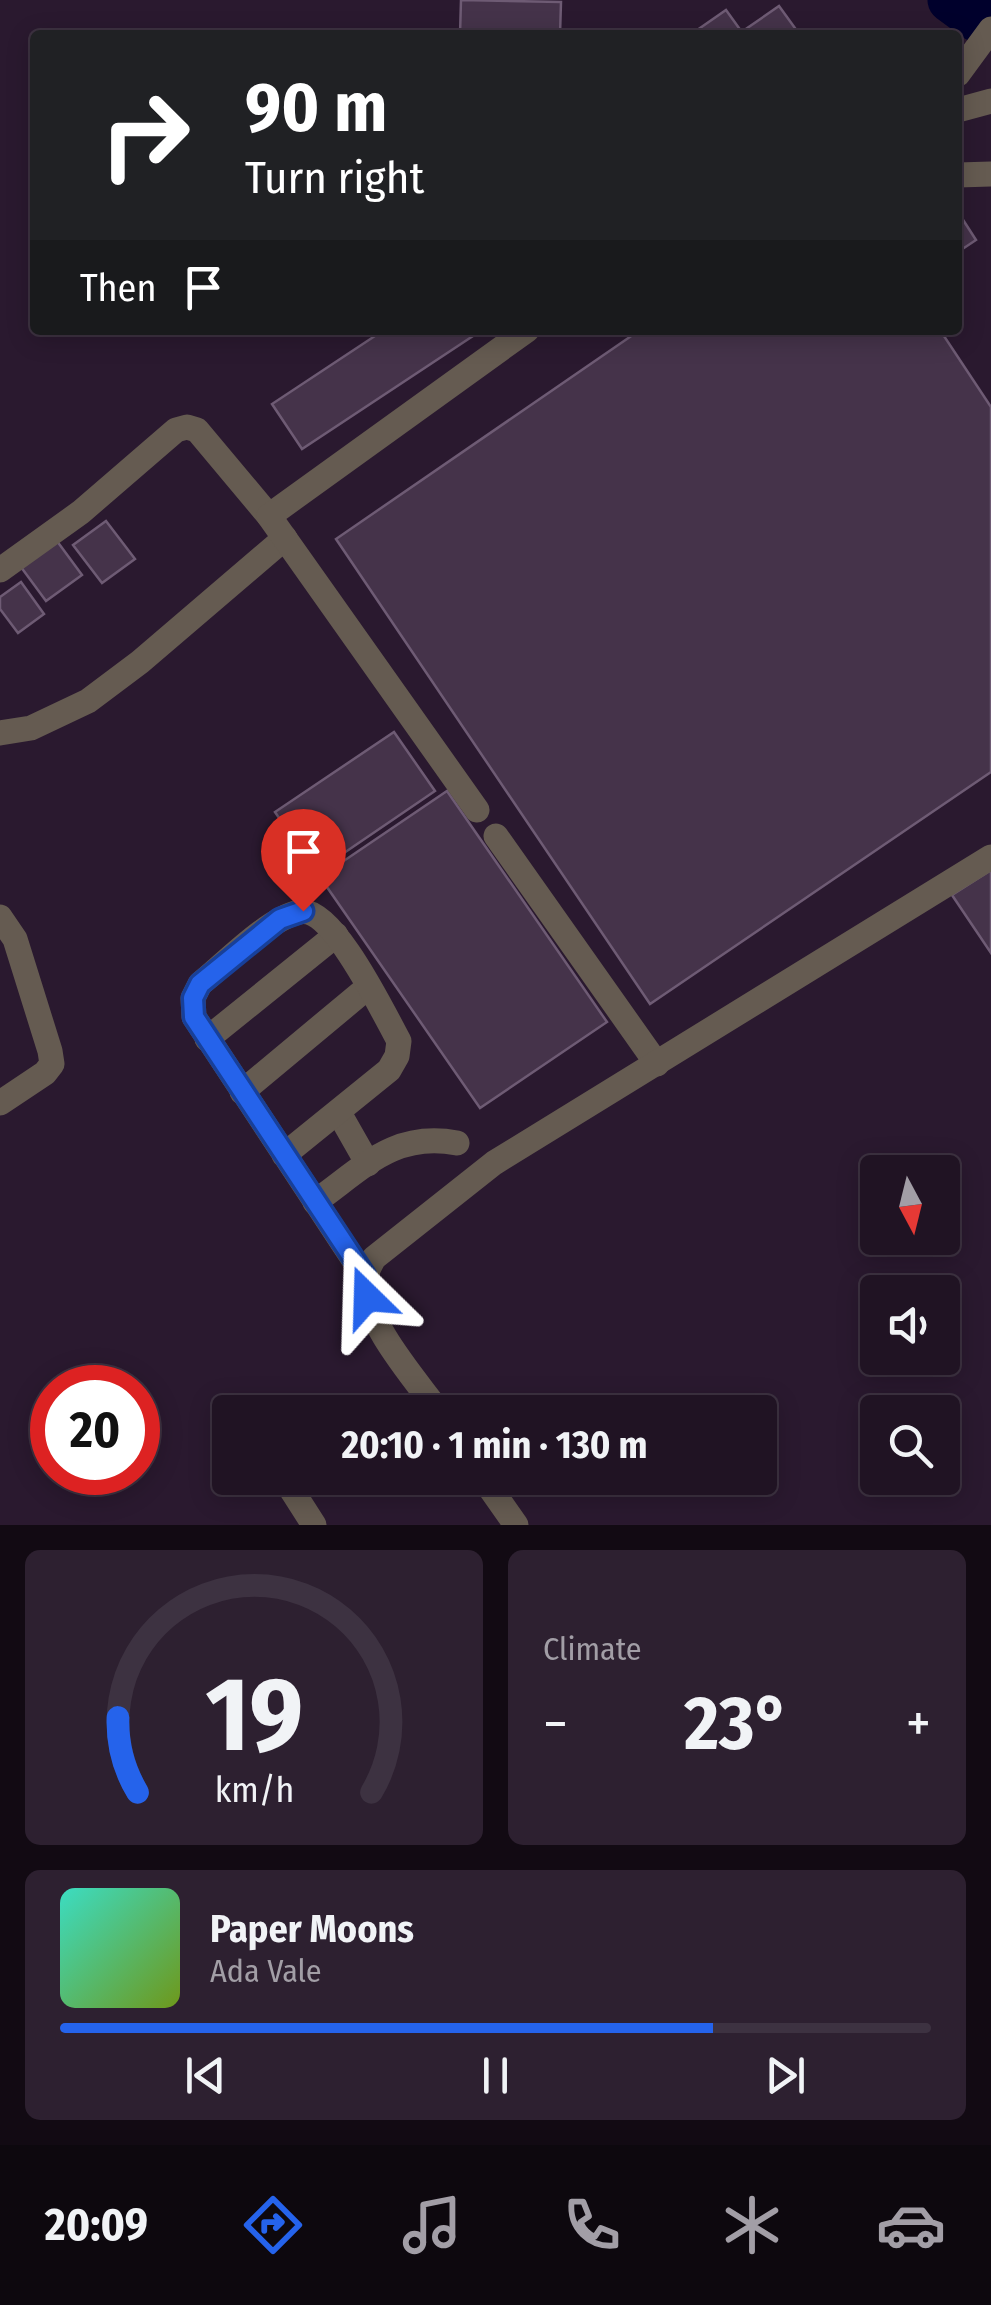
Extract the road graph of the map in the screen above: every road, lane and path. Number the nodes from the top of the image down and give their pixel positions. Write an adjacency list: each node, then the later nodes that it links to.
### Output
1 (991, 29): 2 (lane)
2 (962, 69)
3 (991, 101): 4 (lane)
4 (962, 109)
5 (962, 174): 6 (lane)
6 (991, 174)
7 (520, 335): 8 (lane)
8 (270, 516): 9 (lane); 10 (lane)
9 (285, 538): 11 (lane); 12 (lane)
10 (0, 570)
11 (0, 734)
12 (477, 810)
13 (496, 836): 19 (lane)
14 (991, 857): 19 (lane)
15 (0, 918): 21 (lane)
16 (336, 935): 17 (lane); 18 (lane); 18 (lane)
17 (368, 987): 20 (lane); 22 (lane)
18 (207, 1038): 20 (lane)
19 (657, 1064): 27 (lane)
20 (242, 1092): 24 (lane)
21 (0, 1103)
22 (340, 1112): 24 (lane); 25 (lane)
23 (457, 1143): 25 (lane)
24 (284, 1155): 26 (lane)
25 (368, 1164): 26 (lane)
26 (315, 1202): 27 (lane)
27 (365, 1276): 28 (lane)
28 (426, 1395)
29 (295, 1495): 31 (lane)
30 (495, 1495): 32 (lane)
31 (314, 1525)
32 (516, 1525)

